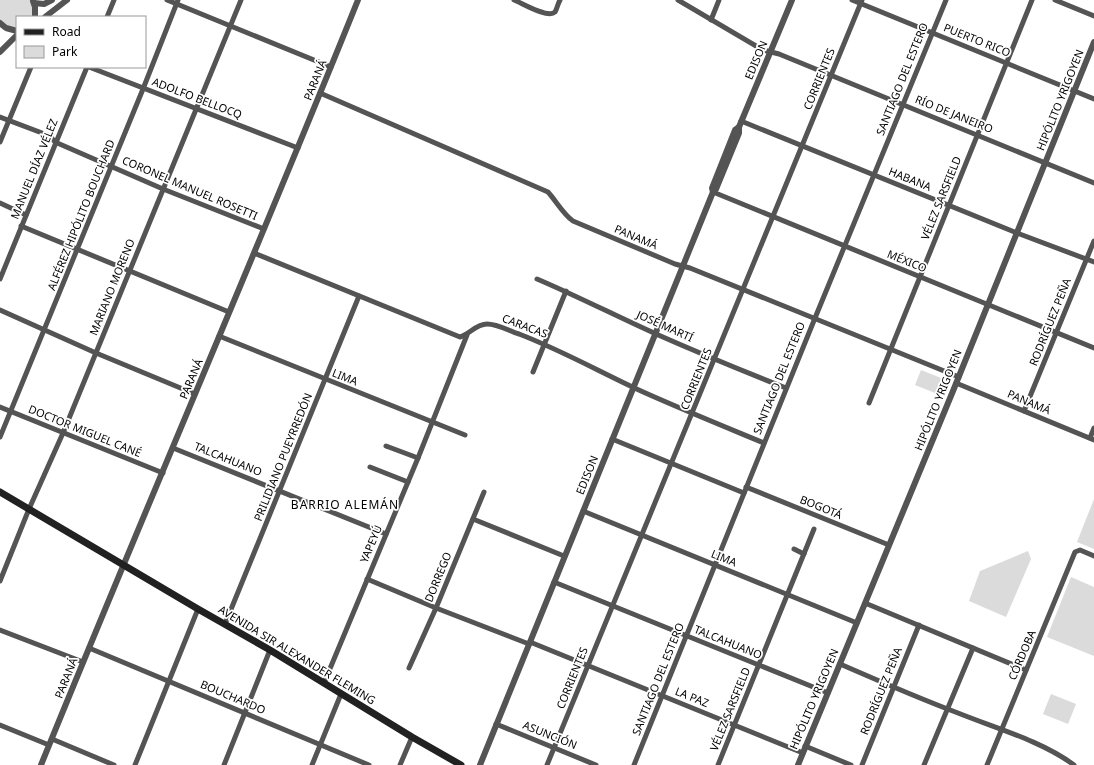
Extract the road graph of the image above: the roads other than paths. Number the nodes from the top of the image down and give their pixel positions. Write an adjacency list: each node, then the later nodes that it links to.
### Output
1 (52, 0): 16 (street)
2 (67, 0): 20 (street)
3 (114, 0): 21 (street)
4 (167, 0): 17 (street)
5 (241, 0): 25 (street, MARIANO MORENO)
6 (358, 0): 36 (street, PARANÁ)
7 (514, 0): 8 (street)
8 (560, 0)
9 (678, 0): 23 (street, RÍO DE JANEIRO)
10 (719, 0): 23 (street)
11 (792, 0): 31 (street, EDISON)
12 (852, 0): 18 (street, PUERTO RICO)
13 (946, 0): 27 (street, SANTIAGO DEL ESTERO)
14 (1032, 0): 32 (street, VÉLEZ SARSFIELD)
15 (1055, 0): 22 (street)
16 (33, 2): 19 (street)
17 (177, 2): 25 (street); 38 (street, ALFÉREZ HIPÓLITO BOUCHARD)
18 (861, 2): 27 (street, PUERTO RICO); 37 (street, CORRIENTES)
19 (34, 16)
20 (47, 16)
21 (107, 16)
22 (1094, 16)
23 (711, 20): 31 (street, RÍO DE JANEIRO)
24 (0, 23): 26 (street)
25 (230, 27): 36 (street); 43 (street, MARIANO MORENO)
26 (16, 31)
27 (932, 33): 32 (street, PUERTO RICO); 42 (street, SANTIAGO DEL ESTERO)
28 (16, 36): 30 (street)
29 (1094, 42): 39 (street, HIPÓLITO YRIGOYEN)
30 (0, 50)
31 (770, 53): 37 (street, RÍO DE JANEIRO); 46 (street, EDISON)
32 (1007, 63): 39 (street, PUERTO RICO); 47 (street, VÉLEZ SARSFIELD)
33 (30, 68): 45 (street)
34 (88, 68): 49 (street, MANUEL DÍAZ VÉLEZ)
35 (91, 68): 38 (street, ADOLFO BELLOCQ)
36 (331, 68): 40 (street, PARANÁ)
37 (831, 76): 42 (street, RÍO DE JANEIRO); 50 (street, CORRIENTES)
38 (143, 88): 43 (street, ADOLFO BELLOCQ); 53 (street, ALFÉREZ HIPÓLITO BOUCHARD)
39 (1074, 91): 41 (street, PUERTO RICO); 52 (street, HIPÓLITO YRIGOYEN)
40 (320, 94): 51 (street, PARANÁ); 71 (street, PANAMÁ)
41 (1094, 99)
42 (903, 104): 47 (street, RÍO DE JANEIRO); 54 (street, SANTIAGO DEL ESTERO)
43 (196, 109): 51 (street, ADOLFO BELLOCQ); 56 (street, MARIANO MORENO)
44 (0, 117): 45 (street, CORONEL MANUEL ROSETTI)
45 (9, 120): 48 (street); 49 (street, CORONEL MANUEL ROSETTI)
46 (740, 124): 50 (street, HABANA); 57 (street, EDISON)
47 (978, 135): 52 (street, RÍO DE JANEIRO); 59 (street, VÉLEZ SARSFIELD)
48 (0, 142)
49 (55, 142): 53 (street, CORONEL MANUEL ROSETTI); 60 (street, MANUEL DÍAZ VÉLEZ)
50 (802, 145): 54 (street, HABANA); 61 (street, CORRIENTES)
51 (298, 148): 63 (street, PARANÁ)
52 (1045, 162): 55 (street, RÍO DE JANEIRO); 64 (street, HIPÓLITO YRIGOYEN)
53 (112, 166): 56 (street, CORONEL MANUEL ROSETTI); 67 (street, ALFÉREZ HIPÓLITO BOUCHARD)
54 (874, 174): 59 (street, HABANA); 66 (street, SANTIAGO DEL ESTERO)
55 (1094, 183)
56 (164, 189): 63 (street, CORONEL MANUEL ROSETTI); 72 (street, MARIANO MORENO)
57 (713, 192): 61 (street, MÉXICO); 71 (street, EDISON)
58 (0, 203): 60 (street)
59 (949, 205): 64 (street, HABANA); 73 (street, VÉLEZ SARSFIELD)
60 (26, 214): 62 (street, MANUEL DÍAZ VÉLEZ)
61 (773, 217): 66 (street, MÉXICO); 76 (street, CORRIENTES)
62 (21, 226): 67 (street); 74 (street, MANUEL DÍAZ VÉLEZ)
63 (264, 229): 68 (street, PARANÁ)
64 (1017, 233): 69 (street, HABANA); 79 (street, HIPÓLITO YRIGOYEN)
65 (1094, 241): 69 (street, RODRÍGUEZ PEÑA)
66 (844, 246): 73 (street, MÉXICO); 82 (street, SANTIAGO DEL ESTERO)
67 (77, 250): 72 (street); 83 (street, ALFÉREZ HIPÓLITO BOUCHARD)
68 (254, 253): 78 (street); 81 (street, PARANÁ)
69 (1086, 260): 70 (street, HABANA); 84 (street, RODRÍGUEZ PEÑA)
70 (1094, 262)
71 (683, 266): 76 (street, PANAMÁ); 85 (street, EDISON)
72 (129, 271): 81 (street); 91 (street, MARIANO MORENO)
73 (920, 277): 79 (street, MÉXICO); 89 (street, VÉLEZ SARSFIELD)
74 (0, 279)
75 (537, 279): 77 (street, JOSÉ MARTÍ)
76 (743, 289): 82 (street, PANAMÁ); 92 (street, CORRIENTES)
77 (566, 291): 85 (street, JOSÉ MARTÍ); 88 (street)
78 (358, 296): 86 (street); 94 (street, PRILIDIANO PUEYRREDÓN)
79 (988, 304): 84 (street, MÉXICO); 95 (street, HIPÓLITO YRIGOYEN)
80 (0, 310): 83 (street)
81 (230, 312): 87 (street, PARANÁ)
82 (815, 318): 89 (street, PANAMÁ); 97 (street, SANTIAGO DEL ESTERO)
83 (45, 330): 91 (street); 102 (street, ALFÉREZ HIPÓLITO BOUCHARD)
84 (1056, 333): 90 (street, MÉXICO); 101 (street, RODRÍGUEZ PEÑA)
85 (655, 334): 92 (street, JOSÉ MARTÍ); 96 (street, EDISON)
86 (467, 335): 88 (street, CARACAS); 104 (street, YAPEYÚ)
87 (219, 336): 94 (street, LIMA); 98 (street, PARANÁ)
88 (544, 344): 93 (street); 96 (street, CARACAS)
89 (891, 348): 95 (street, PANAMÁ); 99 (street, VÉLEZ SARSFIELD)
90 (1094, 348)
91 (96, 353): 98 (street); 106 (street, MARIANO MORENO)
92 (714, 360): 97 (street, JOSÉ MARTÍ); 103 (street, CORRIENTES)
93 (533, 372)
94 (325, 379): 104 (street, LIMA); 120 (street, PRILIDIANO PUEYRREDÓN)
95 (958, 380): 101 (street, PANAMÁ); 129 (street, HIPÓLITO YRIGOYEN)
96 (634, 387): 103 (street, CARACAS); 109 (street, EDISON)
97 (786, 388): 111 (street, SANTIAGO DEL ESTERO)
98 (195, 394): 113 (street, PARANÁ)
99 (869, 403)
100 (0, 407): 102 (street, DOCTOR MIGUEL CANÉ)
101 (1024, 411): 110 (street, PANAMÁ)
102 (11, 412): 106 (street, DOCTOR MIGUEL CANÉ); 108 (street, ALFÉREZ HIPÓLITO BOUCHARD)
103 (692, 413): 111 (street, CARACAS); 115 (street, CORRIENTES)
104 (432, 422): 107 (street, LIMA); 114 (street, YAPEYÚ)
105 (1094, 428): 110 (street)
106 (63, 433): 117 (street, DOCTOR MIGUEL CANÉ); 123 (street, MARIANO MORENO)
107 (465, 435)
108 (0, 437)
109 (612, 439): 115 (street, BOGOTÁ); 124 (street, EDISON)
110 (1092, 439)
111 (764, 443): 119 (street, SANTIAGO DEL ESTERO)
112 (386, 446): 114 (street)
113 (173, 448): 117 (street, PARANÁ); 120 (street, TALCAHUANO)
114 (418, 458): 118 (street, YAPEYÚ)
115 (672, 463): 119 (street, BOGOTÁ); 128 (street, CORRIENTES)
116 (370, 467): 118 (street)
117 (162, 473): 134 (street, PARANÁ)
118 (408, 482): 127 (street, YAPEYÚ)
119 (745, 490): 129 (street, BOGOTÁ); 135 (street, SANTIAGO DEL ESTERO)
120 (279, 491): 127 (street, TALCAHUANO); 145 (street, PRILIDIANO PUEYRREDÓN)
121 (0, 492): 123 (main road, AVENIDA SIR ALEXANDER FLEMING)
122 (484, 492): 125 (street, DORREGO)
123 (29, 509): 134 (main road, AVENIDA SIR ALEXANDER FLEMING); 137 (street, MARIANO MORENO)
124 (583, 511): 128 (street, LIMA); 132 (street, EDISON)
125 (473, 519): 132 (street); 142 (street, DORREGO)
126 (814, 528): 131 (street, VÉLEZ SARSFIELD)
127 (386, 534): 136 (street, YAPEYÚ)
128 (642, 535): 135 (street, LIMA); 141 (street, CORRIENTES)
129 (889, 545): 140 (street, HIPÓLITO YRIGOYEN)
130 (794, 549): 131 (street)
131 (804, 554): 139 (street, VÉLEZ SARSFIELD)
132 (564, 556): 138 (street, EDISON)
133 (1094, 556): 158 (street, CÓRDOBA)
134 (123, 564): 143 (main road, AVENIDA SIR ALEXANDER FLEMING); 150 (street, PARANÁ)
135 (715, 565): 139 (street, LIMA); 148 (street, SANTIAGO DEL ESTERO)
136 (367, 579): 142 (street, LA PAZ); 160 (street, YAPEYÚ)
137 (0, 581)
138 (554, 582): 141 (street, TALCAHUANO); 149 (street, EDISON)
139 (787, 595): 144 (street, LIMA); 156 (street, VÉLEZ SARSFIELD)
140 (865, 603): 144 (street, HIPÓLITO YRIGOYEN); 146 (street)
141 (613, 606): 148 (street, TALCAHUANO); 155 (street, CORRIENTES)
142 (436, 608): 149 (street, LA PAZ); 157 (street, DORREGO)
143 (198, 609): 145 (main road, AVENIDA SIR ALEXANDER FLEMING); 159 (street)
144 (857, 623): 154 (street, HIPÓLITO YRIGOYEN)
145 (225, 624): 152 (main road, AVENIDA SIR ALEXANDER FLEMING)
146 (919, 625): 151 (street); 161 (street, RODRÍGUEZ PEÑA)
147 (0, 630): 153 (street)
148 (686, 636): 156 (street, TALCAHUANO); 164 (street, SANTIAGO DEL ESTERO)
149 (529, 643): 155 (street, LA PAZ); 167 (street, EDISON)
150 (89, 648): 153 (street, PARANÁ); 159 (street, BOUCHARDO)
151 (973, 648): 158 (street); 165 (street)
152 (270, 650): 160 (main road, AVENIDA SIR ALEXANDER FLEMING); 166 (street)
153 (83, 662): 172 (street, PARANÁ)
154 (840, 664): 161 (street); 162 (street, HIPÓLITO YRIGOYEN)
155 (588, 666): 164 (street, LA PAZ); 175 (street, CORRIENTES)
156 (758, 666): 162 (street, TALCAHUANO); 169 (street, VÉLEZ SARSFIELD)
157 (409, 668)
158 (1026, 670): 170 (street, CÓRDOBA)
159 (169, 681): 166 (street, BOUCHARDO); 179 (street)
160 (324, 683): 163 (main road, AVENIDA SIR ALEXANDER FLEMING)
161 (894, 686): 165 (street); 192 (street, RODRÍGUEZ PEÑA)
162 (828, 693): 174 (street, HIPÓLITO YRIGOYEN)
163 (341, 694): 171 (main road, AVENIDA SIR ALEXANDER FLEMING); 173 (street)
164 (662, 696): 169 (street, LA PAZ); 188 (street, SANTIAGO DEL ESTERO)
165 (948, 709): 170 (street); 193 (street)
166 (245, 713): 173 (street, BOUCHARDO); 180 (street)
167 (496, 724): 175 (street, ASUNCIÓN); 185 (street, EDISON)
168 (0, 725): 172 (street)
169 (734, 725): 176 (street, LA PAZ); 189 (street, VÉLEZ SARSFIELD)
170 (1002, 730): 194 (street, CÓRDOBA); 195 (street)
171 (412, 737): 183 (street); 184 (main road, AVENIDA SIR ALEXANDER FLEMING)
172 (51, 742): 177 (street, PARANÁ); 178 (street)
173 (320, 744): 181 (street); 182 (street, BOUCHARDO)
174 (805, 746): 176 (street, HIPÓLITO YRIGOYEN); 191 (street)
175 (554, 748): 186 (street, CORRIENTES); 187 (street, ASUNCIÓN)
176 (803, 753): 190 (street, HIPÓLITO YRIGOYEN)
177 (41, 765)
178 (114, 765)
179 (135, 765)
180 (224, 765)
181 (312, 765)
182 (369, 765)
183 (400, 765)
184 (461, 765)
185 (480, 765)
186 (548, 765)
187 (596, 765)
188 (634, 765)
189 (718, 765)
190 (798, 765)
191 (851, 765)
192 (862, 765)
193 (924, 765)
194 (987, 765)
195 (1074, 765)

